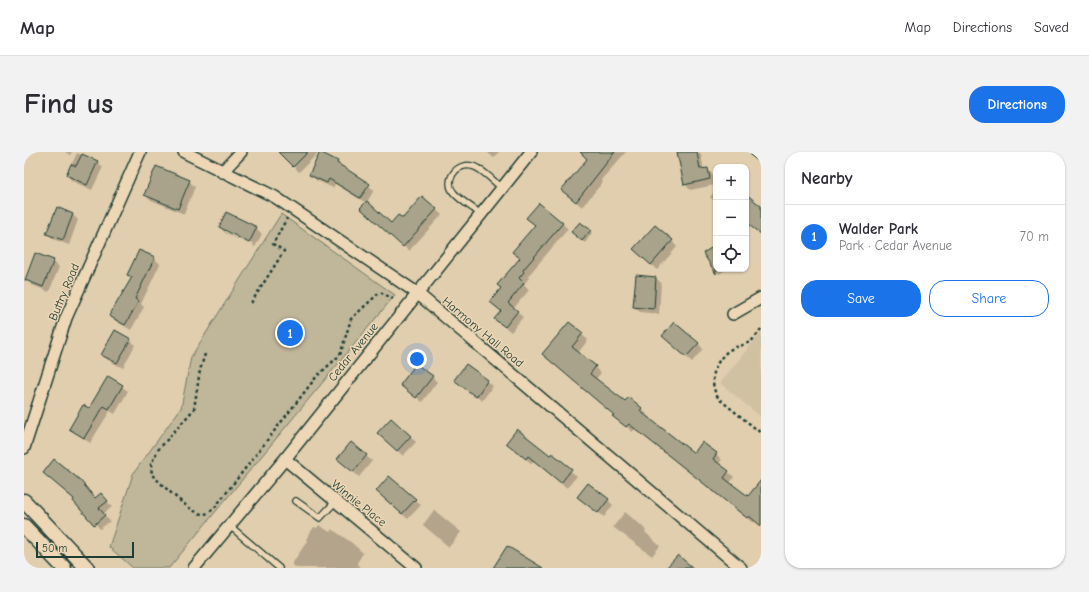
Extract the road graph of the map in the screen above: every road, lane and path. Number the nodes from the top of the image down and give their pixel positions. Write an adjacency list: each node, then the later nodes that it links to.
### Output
1 (140, 152): 19 (street, Buttry Road)
2 (184, 152): 7 (street, Harmony Hall Road)
3 (241, 152): 7 (street)
4 (531, 152): 8 (street, Cedar Avenue)
5 (758, 152): 6 (street)
6 (761, 155)
7 (222, 172): 9 (street, Harmony Hall Road)
8 (502, 188): 10 (street, Cedar Avenue); 10 (lane)
9 (293, 209): 11 (street, Harmony Hall Road); 14 (path)
10 (481, 214): 11 (street, Cedar Avenue)
11 (417, 293): 20 (street, Cedar Avenue); 31 (street, Harmony Hall Road)
12 (761, 298): 15 (street)
13 (393, 299): 17 (path)
14 (251, 302)
15 (733, 314)
16 (761, 329): 18 (path)
17 (205, 354)
18 (761, 433)
19 (24, 448)
20 (285, 459): 23 (street, Winnie Place); 25 (street, Cedar Avenue)
21 (24, 501): 27 (street)
22 (296, 501): 23 (lane)
23 (336, 501): 30 (street, Winnie Place)
24 (24, 526): 26 (street)
25 (230, 526): 28 (street, Cedar Avenue); 29 (lane)
26 (64, 568)
27 (87, 568)
28 (194, 568)
29 (279, 568)
30 (416, 568)
31 (741, 568)

